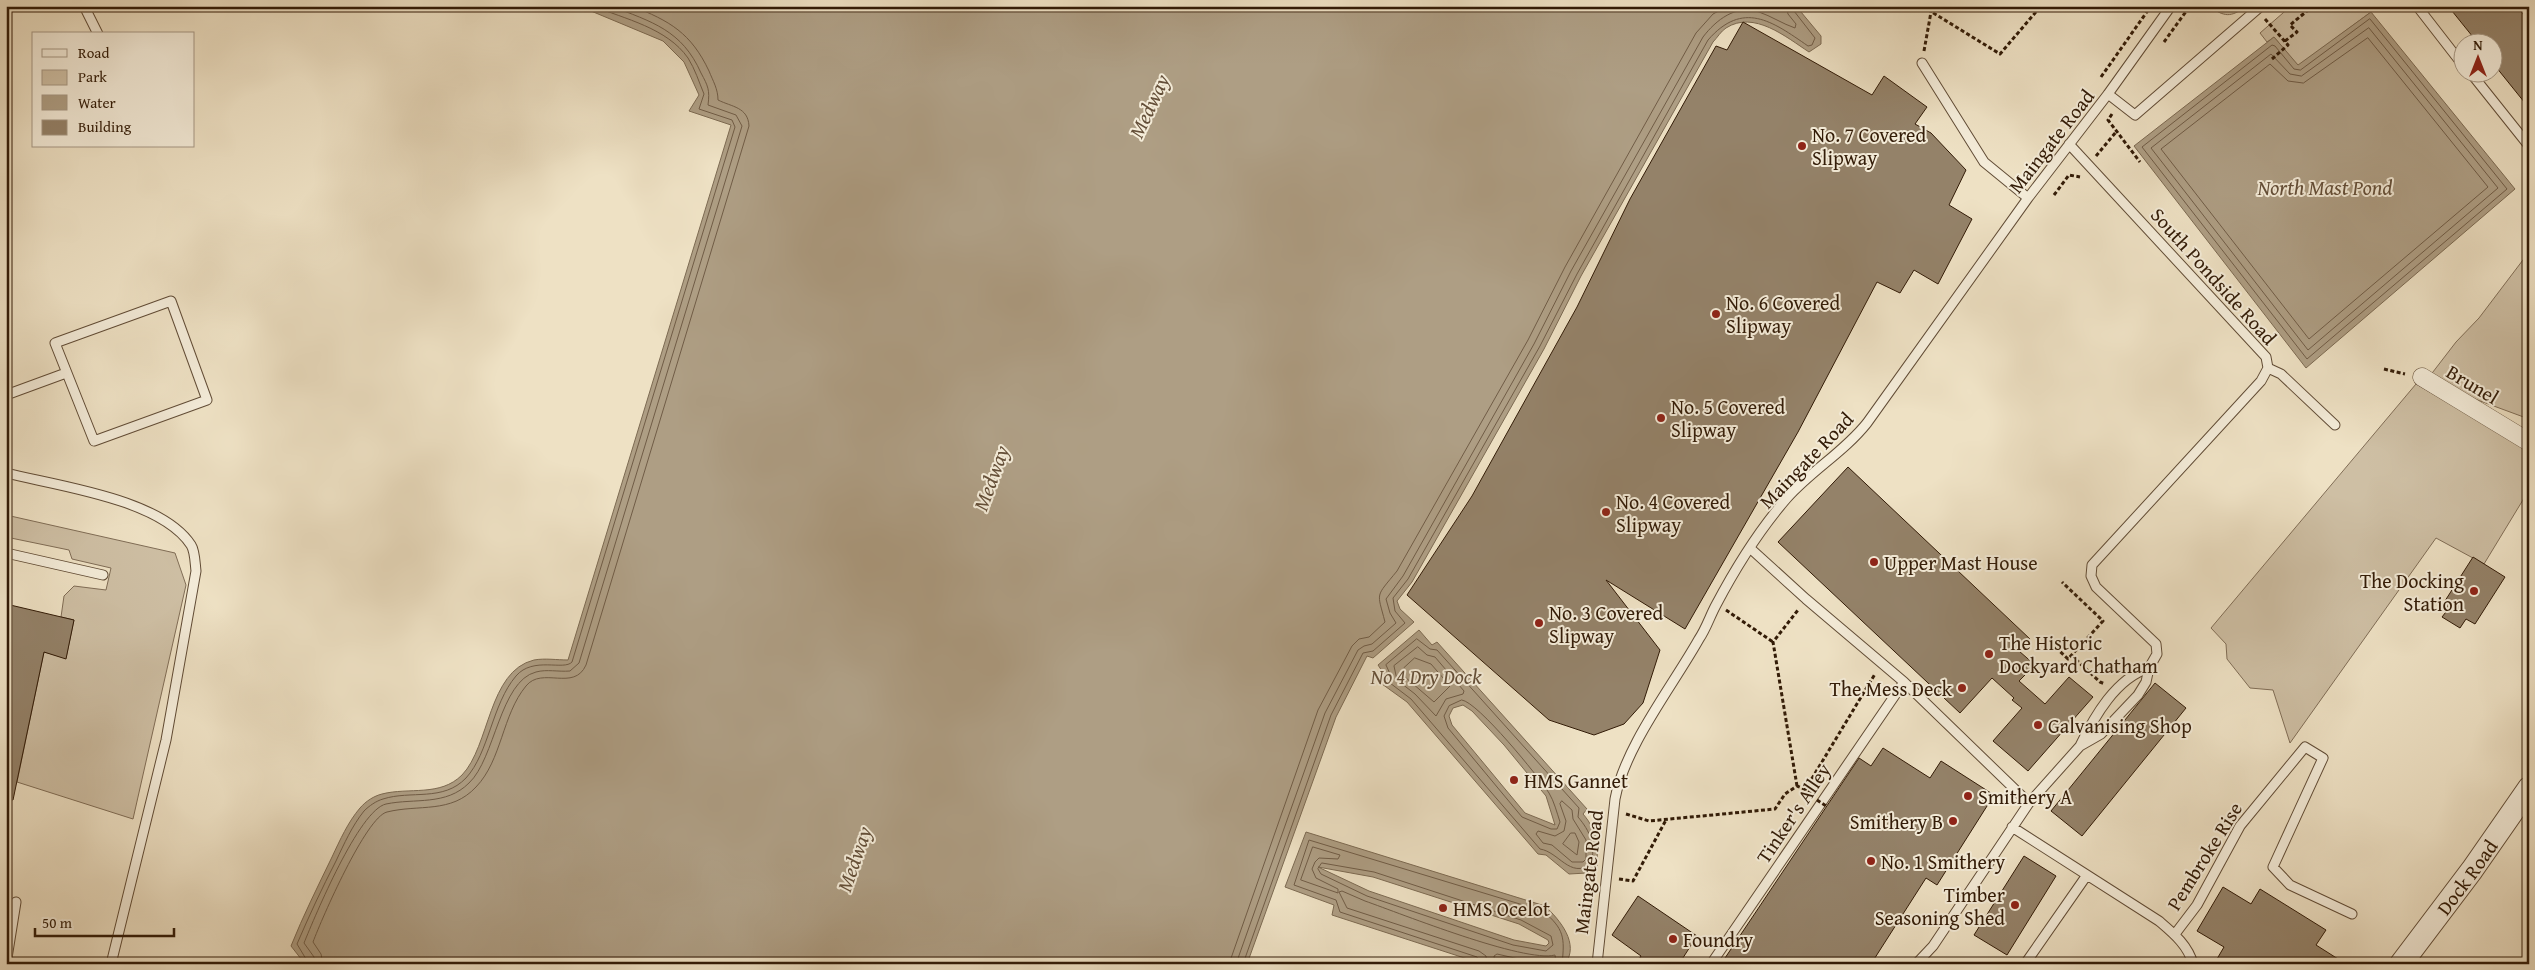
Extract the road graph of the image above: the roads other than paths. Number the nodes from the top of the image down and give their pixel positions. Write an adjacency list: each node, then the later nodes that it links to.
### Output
1 (84, 6): 5 (lane)
2 (2171, 6): 9 (lane, Maingate Road)
3 (2416, 6): 6 (lane)
4 (2259, 8): 9 (lane)
5 (97, 32)
6 (2452, 51)
7 (1922, 63): 12 (lane)
8 (2478, 82): 11 (lane)
9 (2108, 94): 10 (lane, Maingate Road)
10 (2069, 144): 12 (lane, Maingate Road); 13 (lane, South Pondside Road)
11 (2529, 146)
12 (2028, 198): 20 (lane, Maingate Road)
13 (2268, 368): 17 (lane, South Pondside Road); 23 (lane)
14 (66, 373): 14 (lane); 16 (lane)
15 (2422, 377): 18 (street, Brunel)
16 (6, 395)
17 (2335, 425)
18 (2529, 442)
19 (6, 473): 34 (lane)
20 (1751, 549): 24 (lane); 35 (lane, Maingate Road)
21 (6, 553): 22 (lane)
22 (103, 575)
23 (2149, 668): 25 (lane); 25 (lane)
24 (1904, 682): 27 (lane); 36 (lane, Tinker's Alley)
25 (2080, 746): 27 (lane)
26 (2529, 788): 40 (street, Dock Road)
27 (2029, 803): 28 (lane)
28 (2012, 827): 29 (lane); 37 (lane)
29 (2086, 875): 32 (lane); 38 (lane)
30 (16, 902): 33 (lane)
31 (2352, 914): 32 (lane, Pembroke Rise)
32 (2175, 934): 39 (lane)
33 (6, 964)
34 (111, 964)
35 (1597, 964)
36 (1711, 964)
37 (1916, 964)
38 (2025, 964)
39 (2193, 964)
40 (2401, 964)

